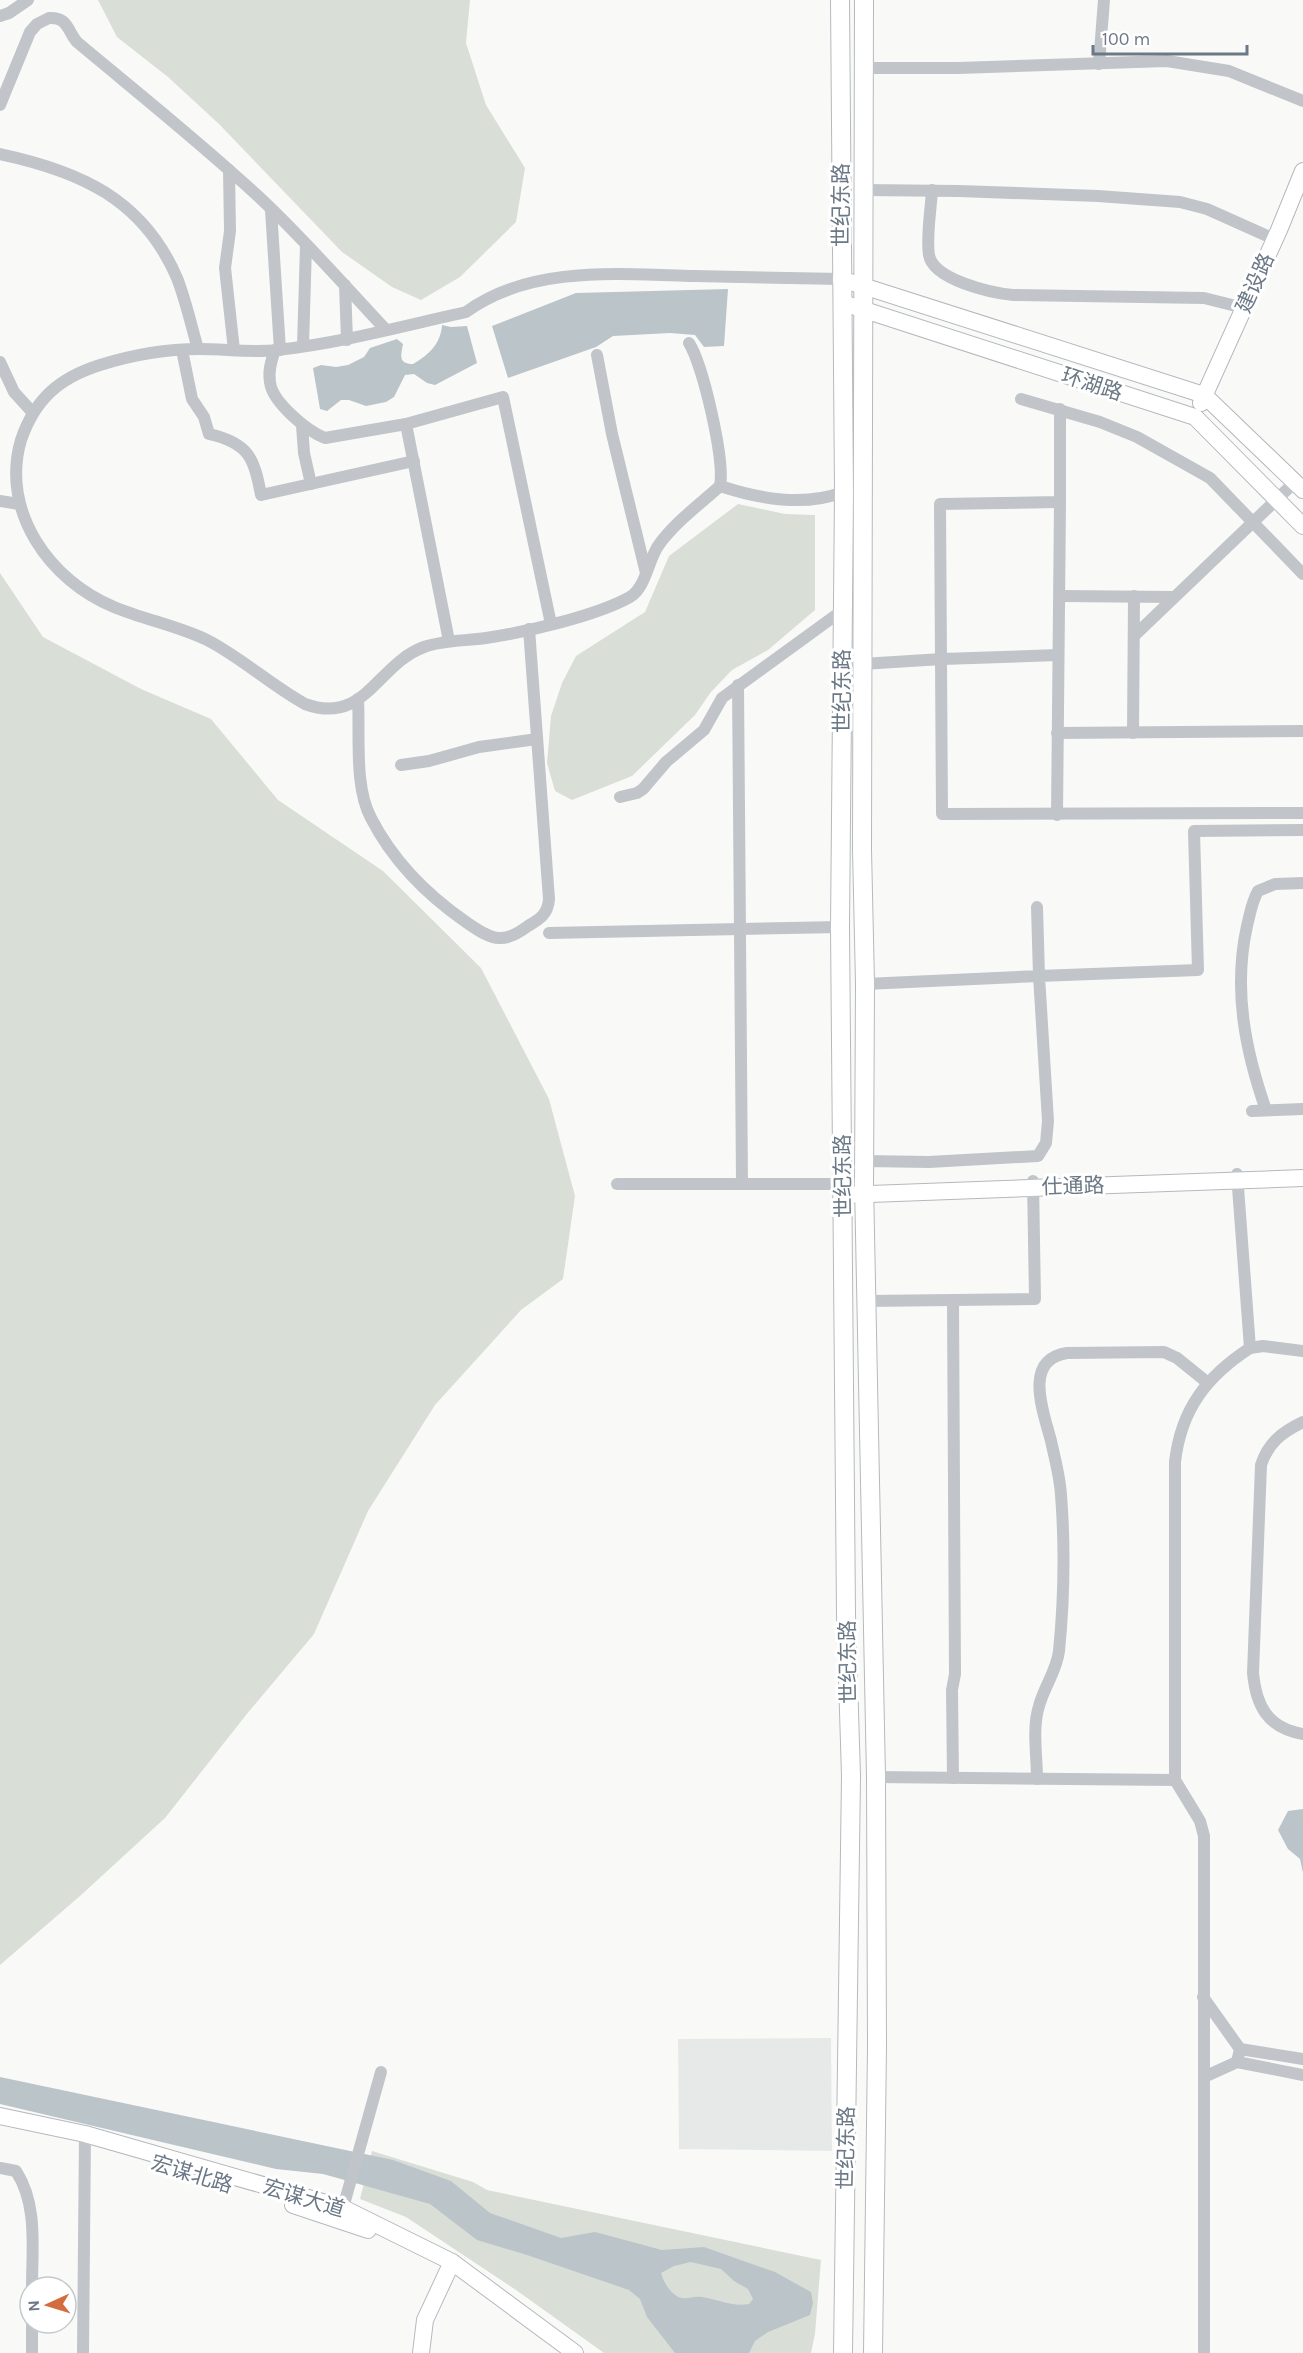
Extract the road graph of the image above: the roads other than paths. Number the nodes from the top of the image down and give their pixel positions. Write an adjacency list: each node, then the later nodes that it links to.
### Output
1 (28, 0): 5 (street)
2 (840, 0): 18 (main road, 世纪东路)
3 (864, 0): 7 (main road, 世纪东路)
4 (1104, 0): 6 (street)
5 (0, 16)
6 (1099, 63): 7 (street); 8 (street)
7 (864, 68): 13 (main road, 世纪东路)
8 (1303, 101)
9 (0, 105): 11 (street)
10 (0, 154): 28 (street)
11 (229, 170): 15 (street); 30 (street)
12 (1303, 171): 16 (main road, 建设路)
13 (864, 190): 14 (street); 20 (main road, 世纪东路)
14 (932, 190): 16 (street); 22 (street)
15 (271, 210): 17 (street); 31 (street)
16 (1274, 239): 22 (main road, 建设路)
17 (306, 246): 19 (street); 27 (street)
18 (841, 279): 20 (main road, 环湖路); 21 (main road, 世纪东路); 24 (street)
19 (345, 285): 24 (street); 25 (street)
20 (862, 286): 23 (main road, 世纪东路); 34 (main road, 环湖路)
21 (843, 303): 23 (main road, 环湖路); 45 (main road, 世纪东路)
22 (1244, 308): 34 (main road, 建设路)
23 (862, 309): 38 (main road, 环湖路); 64 (main road, 世纪东路)
24 (386, 330): 25 (street)
25 (346, 340): 27 (street)
26 (689, 343): 43 (street)
27 (303, 346): 31 (street)
28 (198, 349): 29 (street); 30 (street)
29 (182, 350): 37 (street); 42 (street)
30 (234, 350): 31 (street)
31 (277, 350): 40 (street)
32 (597, 355): 52 (street)
33 (0, 362): 37 (street)
34 (1204, 395): 38 (main road, 建设路); 44 (main road, 环湖路)
35 (1021, 399): 36 (street)
36 (1060, 410): 48 (street); 50 (street)
37 (33, 413): 49 (street)
38 (1195, 417): 46 (main road, 环湖路)
39 (406, 424): 40 (street); 41 (street); 58 (street)
40 (302, 425): 42 (street)
41 (414, 461): 42 (street); 61 (street)
42 (311, 484)
43 (720, 486): 45 (street); 52 (street)
44 (1299, 486): 46 (street)
45 (844, 492): 57 (main road, 世纪东路)
46 (1276, 499): 50 (street); 51 (main road, 环湖路)
47 (0, 501): 49 (street)
48 (1060, 502): 54 (street); 63 (street)
49 (19, 504): 66 (street)
50 (1252, 522): 53 (street); 56 (street)
51 (1303, 526)
52 (645, 573): 58 (street)
53 (1303, 574)
54 (1060, 596): 55 (street); 62 (street)
55 (1134, 597): 56 (street); 60 (street)
56 (1174, 597): 60 (street)
57 (843, 610): 65 (street); 78 (main road, 世纪东路)
58 (550, 624): 59 (street)
59 (529, 629): 61 (street); 70 (street)
60 (1134, 636): 69 (street)
61 (449, 641): 66 (street)
62 (1058, 655): 63 (street); 68 (street)
63 (942, 659): 64 (street); 74 (street)
64 (862, 664): 82 (main road, 世纪东路)
65 (738, 685): 72 (street); 79 (street)
66 (358, 699): 70 (street)
67 (1303, 731): 69 (street)
68 (1057, 732): 69 (street); 74 (street)
69 (1133, 733)
70 (537, 739): 71 (street)
71 (401, 765)
72 (620, 797)
73 (1303, 813): 74 (street)
74 (1056, 815)
75 (1303, 830): 81 (street)
76 (1303, 883): 84 (street)
77 (1037, 907): 81 (street)
78 (840, 927): 79 (street); 94 (main road, 世纪东路)
79 (741, 931): 80 (street); 90 (street)
80 (549, 933)
81 (1039, 976): 82 (street); 86 (street)
82 (865, 984): 86 (main road, 世纪东路)
83 (1303, 1109): 84 (street)
84 (1266, 1110): 85 (street)
85 (1252, 1111)
86 (864, 1161): 93 (main road, 世纪东路)
87 (1303, 1170): 88 (main road, 仕通路)
88 (1238, 1177): 89 (main road, 仕通路); 92 (main road, 仕通路); 97 (street)
89 (1303, 1178)
90 (742, 1183): 91 (street); 94 (street)
91 (617, 1184)
92 (1033, 1184): 93 (main road, 仕通路); 95 (street)
93 (864, 1189): 94 (main road, 仕通路); 96 (main road, 世纪东路)
94 (843, 1190): 102 (main road, 世纪东路)
95 (953, 1300): 96 (street); 104 (street)
96 (867, 1301): 103 (main road, 世纪东路)
97 (1250, 1348): 98 (street); 99 (street)
98 (1303, 1350)
99 (1208, 1383): 105 (street); 106 (street)
100 (1303, 1422): 101 (street)
101 (1303, 1734)
102 (851, 1776): 103 (main road); 110 (main road, 世纪东路)
103 (876, 1777): 104 (street); 108 (main road, 世纪东路)
104 (953, 1778): 105 (street)
105 (1037, 1779): 106 (street)
106 (1175, 1780): 107 (street)
107 (1203, 1997): 109 (street); 115 (street)
108 (877, 2047): 110 (main road); 119 (main road, 世纪东路)
109 (1240, 2049): 111 (street); 112 (street)
110 (847, 2055): 120 (main road, 世纪东路)
111 (1303, 2059)
112 (1237, 2062): 114 (street); 115 (street)
113 (381, 2072): 122 (street)
114 (1303, 2075)
115 (1204, 2077): 133 (street)
116 (0, 2116): 118 (main road, 宏谋大道)
117 (0, 2124): 118 (main road, 宏谋北路)
118 (85, 2139): 122 (main road, 宏谋大道); 123 (main road, 宏谋北路); 127 (street)
119 (875, 2147): 120 (main road); 132 (main road, 世纪东路)
120 (845, 2149): 131 (main road, 世纪东路)
121 (0, 2168): 124 (street)
122 (343, 2208): 123 (main road, 宏谋大道)
123 (450, 2266): 128 (main road); 129 (main road, 宏谋北路); 130 (main road, 宏谋大道)
124 (32, 2275)
125 (32, 2335): 126 (street)
126 (32, 2353)
127 (83, 2353)
128 (421, 2353)
129 (562, 2353)
130 (575, 2353)
131 (843, 2353)
132 (873, 2353)
133 (1204, 2353)

